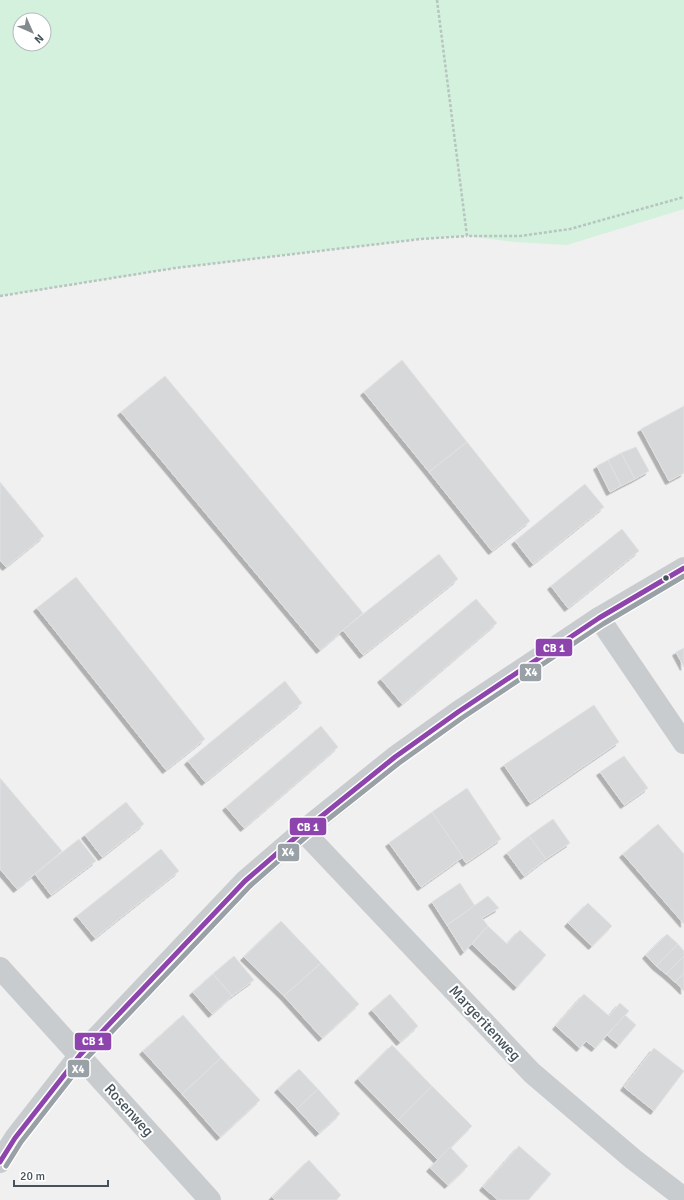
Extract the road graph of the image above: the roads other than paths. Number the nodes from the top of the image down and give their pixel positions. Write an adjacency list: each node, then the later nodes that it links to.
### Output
1 (684, 568): 2 (street)
2 (599, 618): 3 (street); 4 (street)
3 (684, 743)
4 (303, 830): 6 (street); 8 (street, Margeritenweg)
5 (0, 968): 6 (street, Rosenweg)
6 (80, 1055): 7 (street); 9 (street, Rosenweg)
7 (0, 1162)
8 (684, 1198)
9 (210, 1200)

